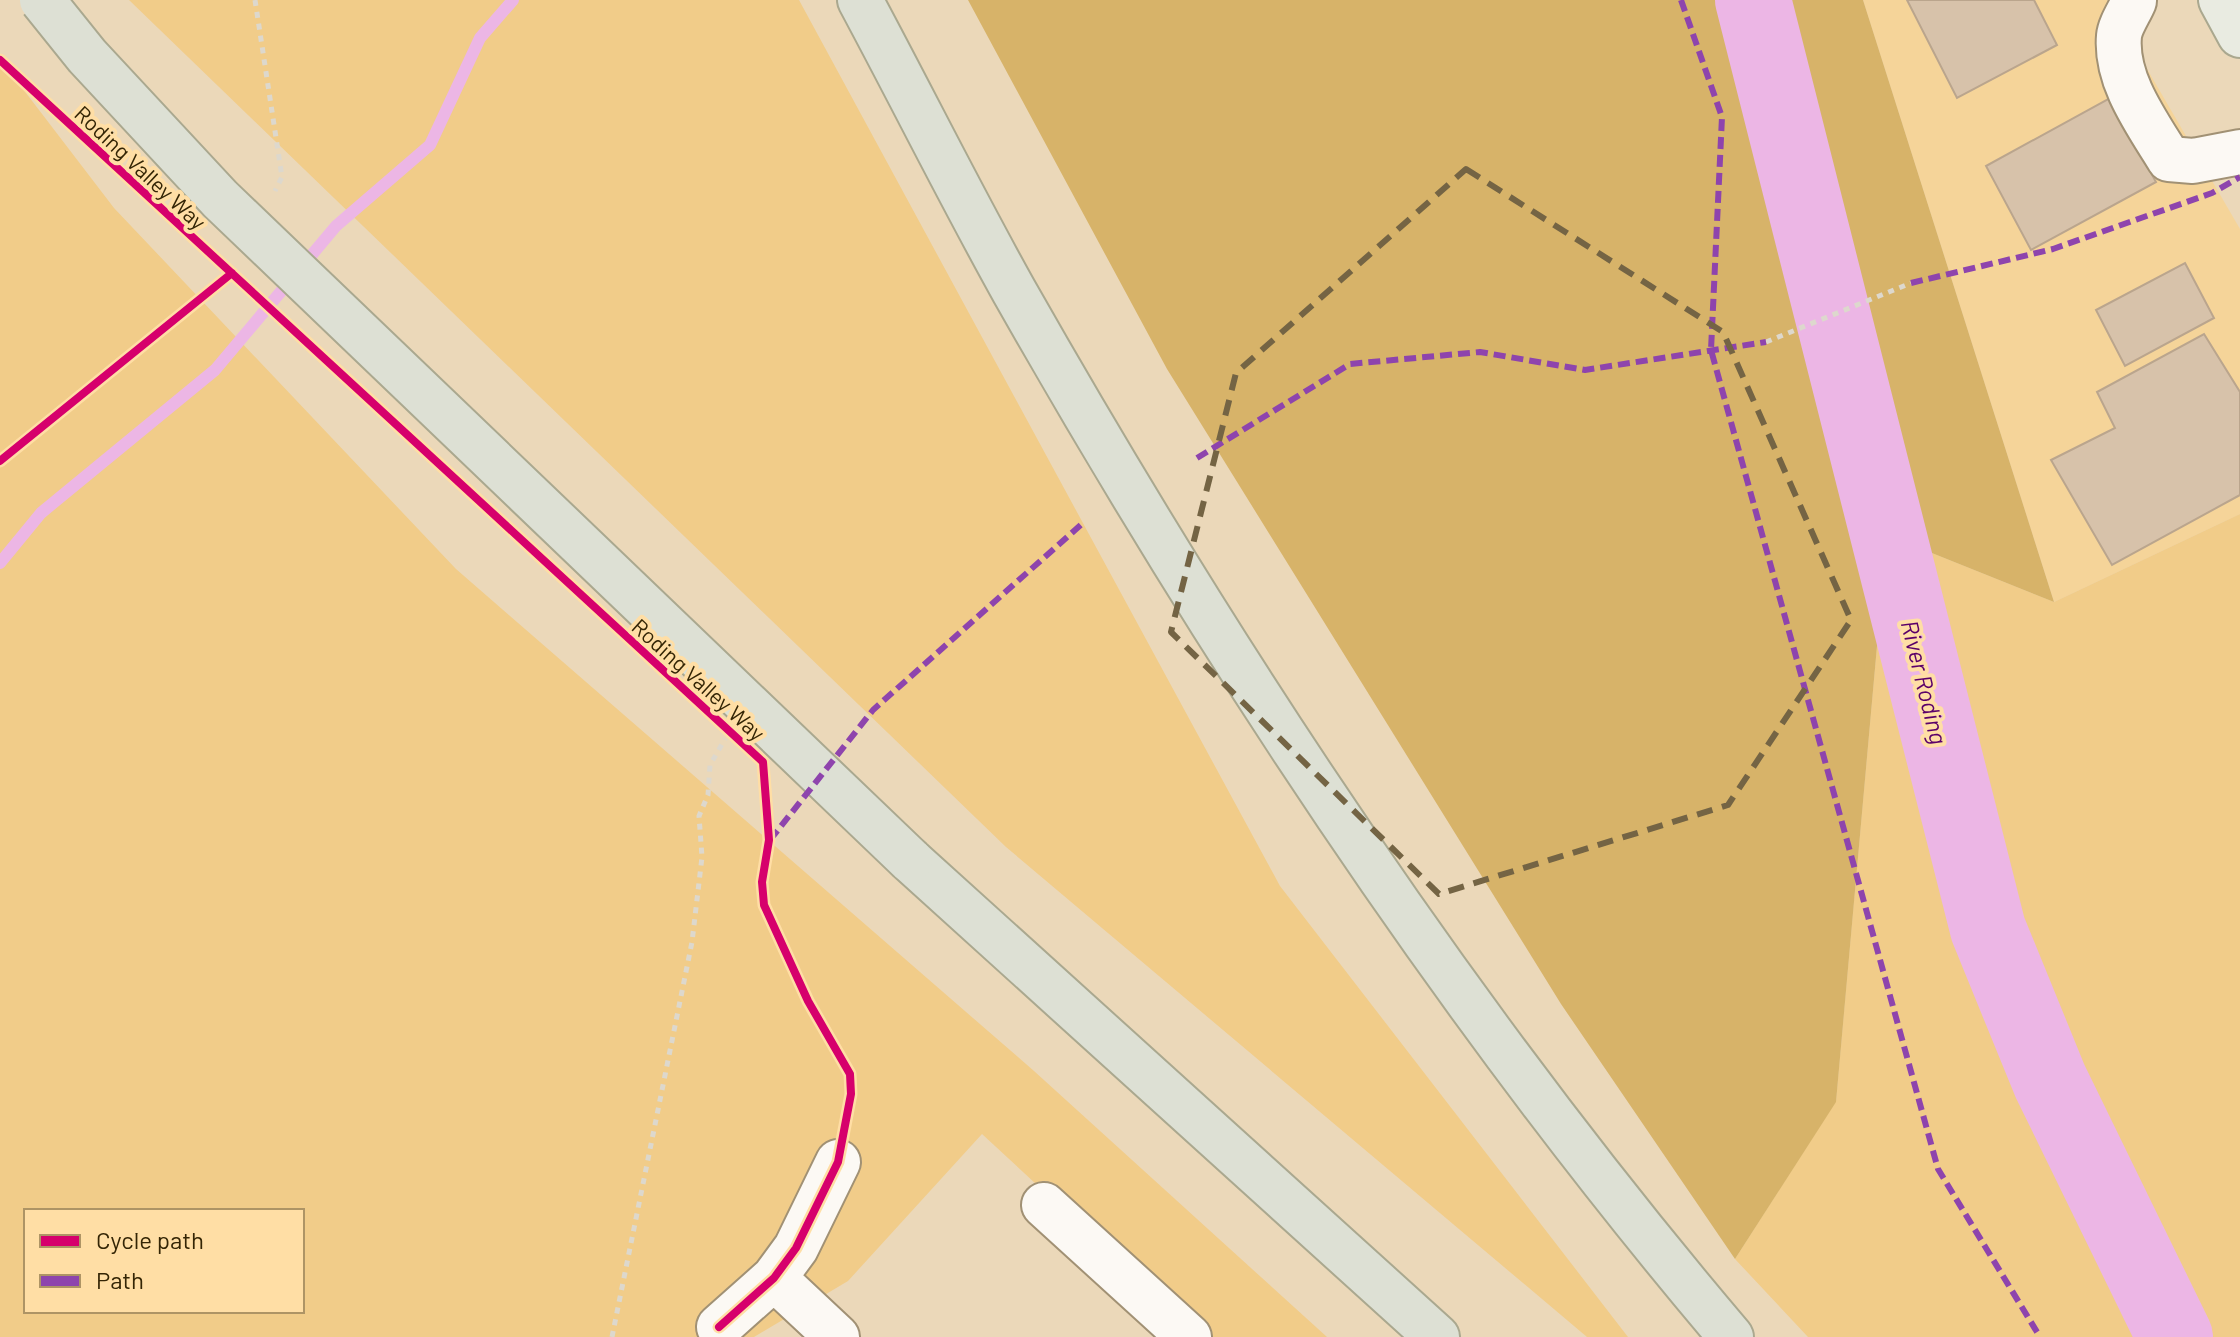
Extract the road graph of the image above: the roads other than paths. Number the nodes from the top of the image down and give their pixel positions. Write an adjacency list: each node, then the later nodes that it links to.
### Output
1 (42, 0): 13 (highway, bridge)
2 (860, 0): 14 (highway)
3 (2133, 0): 6 (street)
4 (2221, 0): 5 (main road)
5 (2240, 35)
6 (2240, 152)
7 (832, 1175): 9 (street)
8 (1044, 1205): 12 (street)
9 (774, 1278): 10 (street); 11 (street)
10 (719, 1327)
11 (837, 1337)
12 (1189, 1337)
13 (1437, 1337)
14 (1731, 1337)

